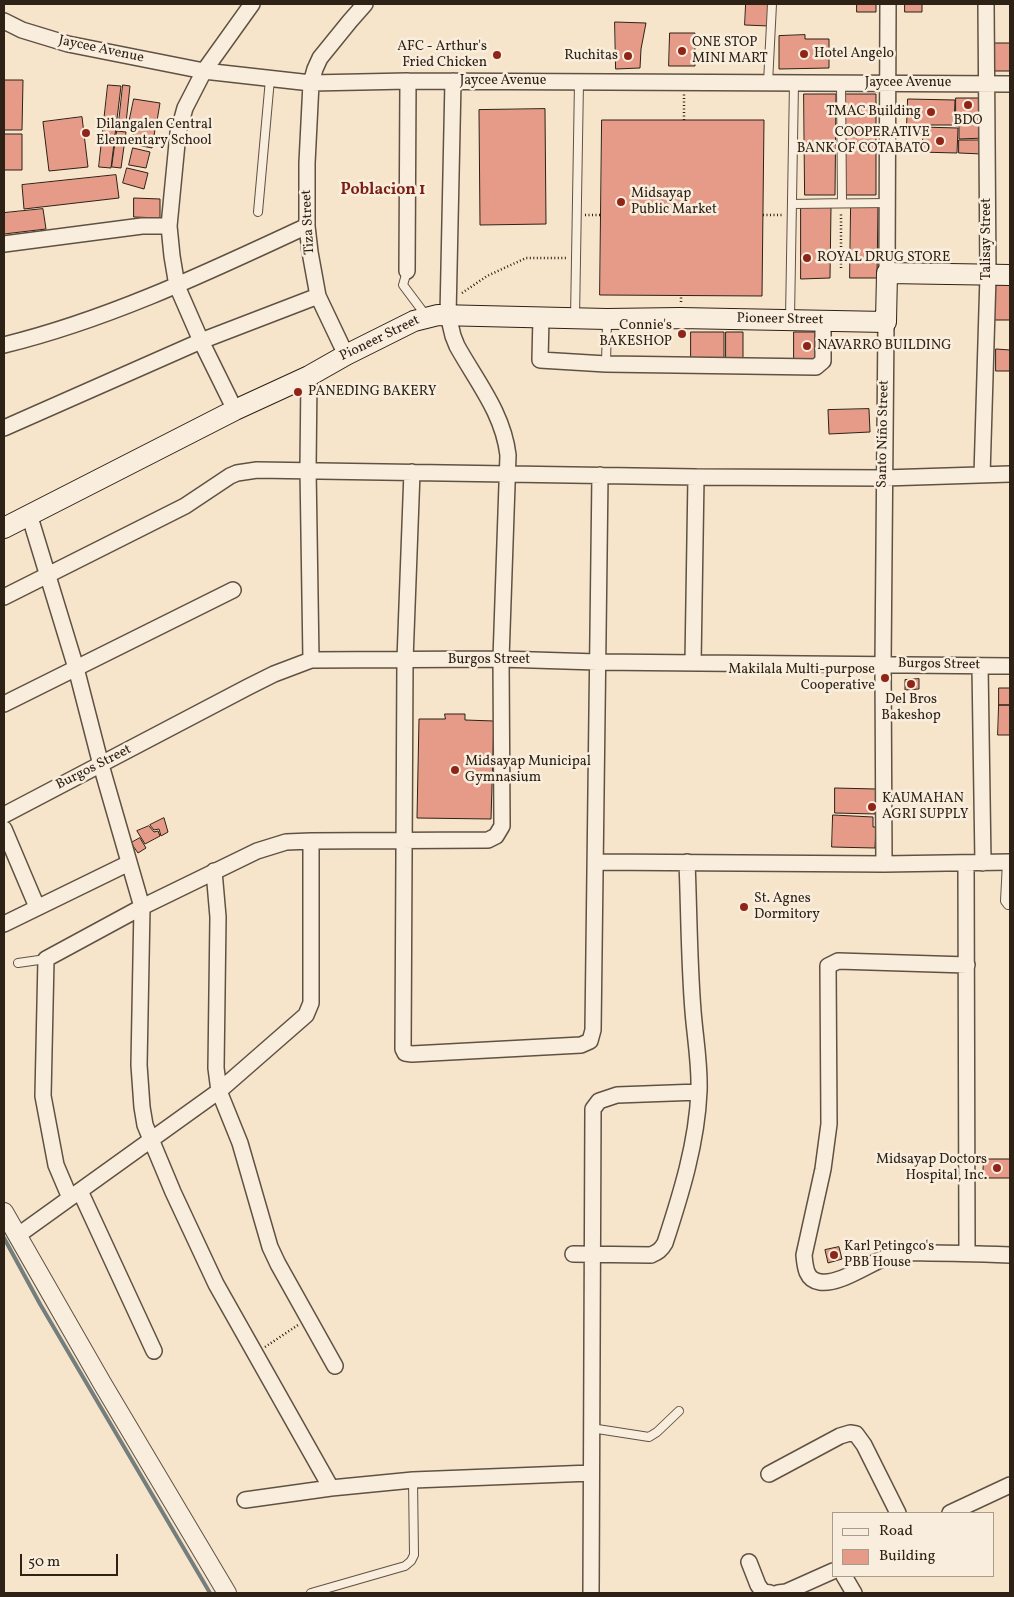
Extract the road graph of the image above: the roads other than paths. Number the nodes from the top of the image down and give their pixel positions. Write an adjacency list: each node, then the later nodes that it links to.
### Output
1 (249, 4): 7 (street)
2 (365, 4): 12 (street, Tiza Street)
3 (772, 4): 13 (lane)
4 (888, 4): 16 (street, Santo Niño Street)
5 (986, 4): 17 (street, Talisay Street)
6 (4, 22): 7 (street, Jaycee Avenue)
7 (204, 71): 8 (street, Jaycee Avenue); 22 (street)
8 (270, 78): 12 (street, Jaycee Avenue); 21 (lane)
9 (408, 81): 10 (street, Jaycee Avenue); 12 (street, Jaycee Avenue); 25 (street)
10 (454, 81): 11 (street, Jaycee Avenue); 31 (street)
11 (579, 82): 13 (street, Jaycee Avenue); 34 (lane)
12 (312, 83): 23 (street, Tiza Street)
13 (768, 83): 14 (street, Jaycee Avenue)
14 (794, 83): 15 (street, Jaycee Avenue); 20 (lane)
15 (841, 83): 16 (street, Jaycee Avenue); 20 (lane)
16 (888, 83): 17 (street, Jaycee Avenue); 19 (street, Santo Niño Street)
17 (986, 83): 18 (street, Jaycee Avenue); 28 (street, Talisay Street)
18 (1010, 84)
19 (888, 203): 20 (lane); 26 (street, Santo Niño Street)
20 (792, 204): 36 (lane)
21 (258, 212)
22 (169, 226): 24 (street); 29 (street)
23 (307, 226): 29 (street); 30 (street, Tiza Street)
24 (4, 244)
25 (407, 271): 32 (lane)
26 (887, 273): 28 (main road); 38 (main road, Santo Niño Street)
27 (1010, 275): 28 (main road)
28 (988, 276): 49 (street, Talisay Street)
29 (178, 286): 39 (street); 40 (street)
30 (318, 296): 39 (street); 41 (street, Tiza Street)
31 (448, 309): 32 (main road, Pioneer Street); 33 (main road, Pioneer Street); 48 (street)
32 (427, 317): 41 (main road, Pioneer Street)
33 (541, 317): 34 (main road, Pioneer Street); 42 (street)
34 (576, 318): 35 (main road, Pioneer Street)
35 (606, 319): 36 (main road, Pioneer Street); 42 (lane)
36 (790, 320): 37 (main road, Pioneer Street)
37 (823, 321): 38 (main road, Pioneer Street); 42 (street)
38 (886, 322): 53 (street, Santo Niño Street)
39 (201, 341): 44 (street); 45 (street)
40 (4, 345)
41 (346, 355): 43 (main road, Pioneer Street)
42 (606, 364)
43 (309, 376): 44 (main road, Pioneer Street); 46 (street)
44 (236, 410): 54 (main road, Pioneer Street)
45 (4, 428)
46 (308, 469): 47 (street); 56 (street); 60 (street)
47 (412, 472): 48 (street); 61 (street)
48 (508, 474): 51 (street); 59 (street)
49 (982, 474): 50 (street); 53 (street)
50 (1010, 474)
51 (600, 475): 52 (street); 62 (street)
52 (696, 477): 53 (street); 63 (street)
53 (884, 478): 64 (street, Santo Niño Street)
54 (29, 514): 55 (main road, Pioneer Street); 56 (street)
55 (4, 528)
56 (47, 575): 58 (street); 67 (street)
57 (232, 590): 67 (street)
58 (4, 597)
59 (501, 659): 61 (street, Burgos Street); 62 (street, Burgos Street); 72 (street)
60 (311, 660): 61 (street, Burgos Street); 69 (street, Burgos Street)
61 (405, 660): 72 (street)
62 (597, 662): 63 (street, Burgos Street); 74 (street)
63 (692, 663): 64 (street, Burgos Street)
64 (883, 664): 65 (street, Burgos Street); 80 (street, Santo Niño Street)
65 (980, 666): 66 (street, Burgos Street); 76 (street)
66 (1010, 666)
67 (76, 668): 68 (street); 69 (street)
68 (4, 704)
69 (101, 765): 70 (street, Burgos Street); 78 (street)
70 (4, 815)
71 (4, 829): 83 (street)
72 (404, 840): 73 (street); 74 (street)
73 (312, 841): 81 (street); 89 (street)
74 (596, 862): 75 (street)
75 (687, 862): 80 (street); 90 (street)
76 (983, 862): 77 (street); 79 (street)
77 (1009, 862): 82 (lane)
78 (129, 863): 83 (street); 84 (street)
79 (966, 863): 80 (street); 88 (street)
80 (884, 864)
81 (214, 871): 84 (street); 89 (street)
82 (1010, 906)
83 (37, 907): 85 (street)
84 (142, 907): 86 (street); 91 (street)
85 (4, 924)
86 (46, 959): 87 (lane); 92 (street)
87 (18, 963)
88 (967, 965): 95 (street); 95 (street)
89 (218, 1091): 91 (street); 100 (street)
90 (699, 1092): 97 (street); 97 (street)
91 (151, 1140): 92 (street); 107 (street)
92 (75, 1194): 94 (street); 99 (street)
93 (4, 1212): 94 (street)
94 (17, 1236): 114 (street)
95 (967, 1253): 98 (street)
96 (573, 1254): 97 (street)
97 (593, 1254): 102 (street)
98 (1010, 1255)
99 (154, 1351)
100 (335, 1366)
101 (679, 1411): 102 (lane)
102 (591, 1428): 103 (street)
103 (591, 1474): 105 (street); 116 (street)
104 (769, 1474): 109 (street)
105 (414, 1480): 107 (street); 115 (lane)
106 (1010, 1485): 110 (street)
107 (331, 1488): 108 (street)
108 (245, 1500)
109 (898, 1512)
110 (952, 1512)
111 (749, 1562): 117 (street)
112 (832, 1572): 118 (street)
113 (845, 1577): 119 (street)
114 (227, 1593)
115 (311, 1593)
116 (590, 1593)
117 (770, 1593)
118 (778, 1593)
119 (854, 1593)

